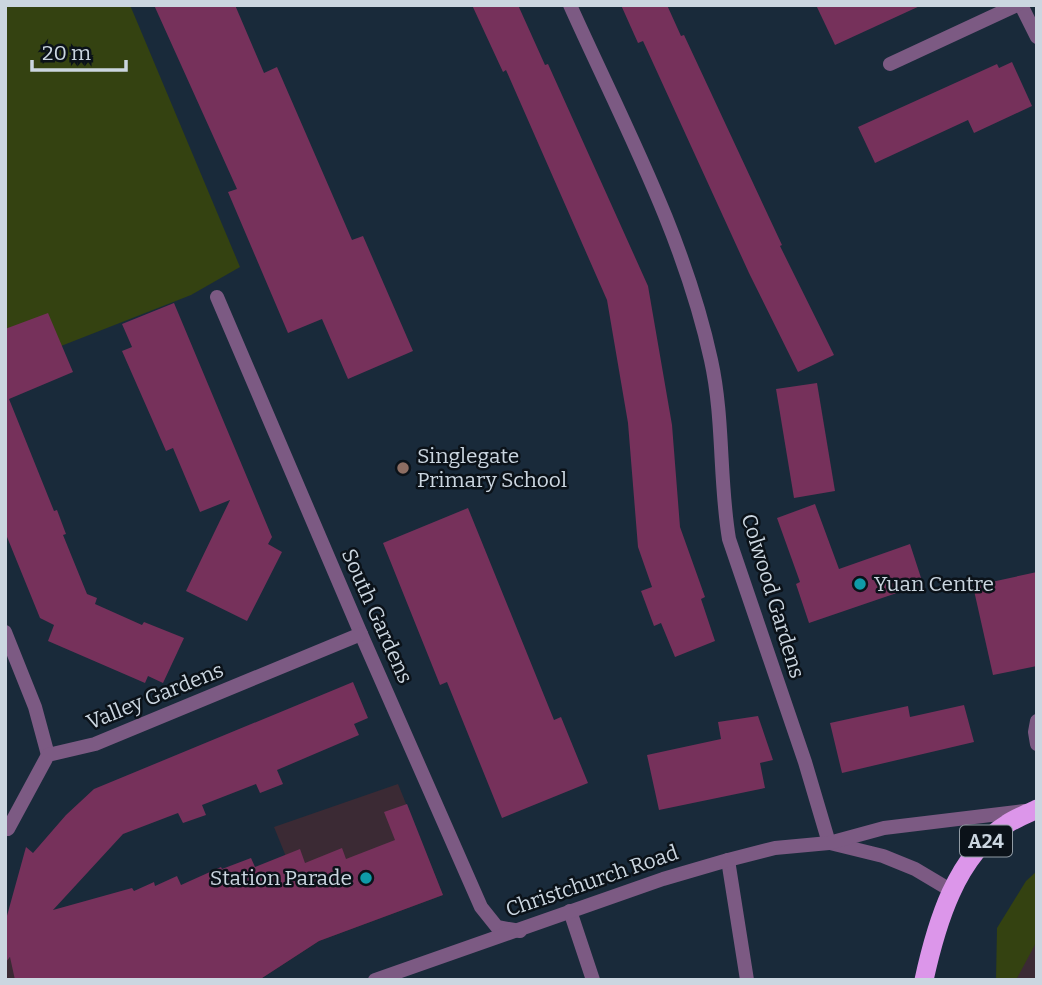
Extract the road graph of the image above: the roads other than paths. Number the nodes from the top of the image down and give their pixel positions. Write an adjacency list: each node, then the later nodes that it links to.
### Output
1 (570, 5): 13 (street, Colwood Gardens)
2 (1019, 5): 3 (street); 4 (street)
3 (1037, 37)
4 (890, 64)
5 (217, 297): 7 (street, South Gardens)
6 (5, 632): 10 (street)
7 (361, 634): 10 (street, Valley Gardens); 17 (street, South Gardens)
8 (1037, 721): 9 (street)
9 (1037, 744)
10 (47, 755): 12 (street)
11 (1037, 809): 13 (street, Christchurch Road); 15 (highway, Christchurch Road / A24)
12 (7, 833)
13 (829, 843): 14 (street, Christchurch Road); 15 (street, Christchurch Road)
14 (728, 860): 16 (street, Christchurch Road); 21 (street)
15 (952, 891): 18 (highway, A24)
16 (570, 911): 17 (street, Christchurch Road); 20 (street)
17 (520, 931): 19 (street, Christchurch Road)
18 (926, 970): 22 (highway, A24)
19 (375, 980)
20 (593, 980)
21 (747, 980)
22 (937, 980)

